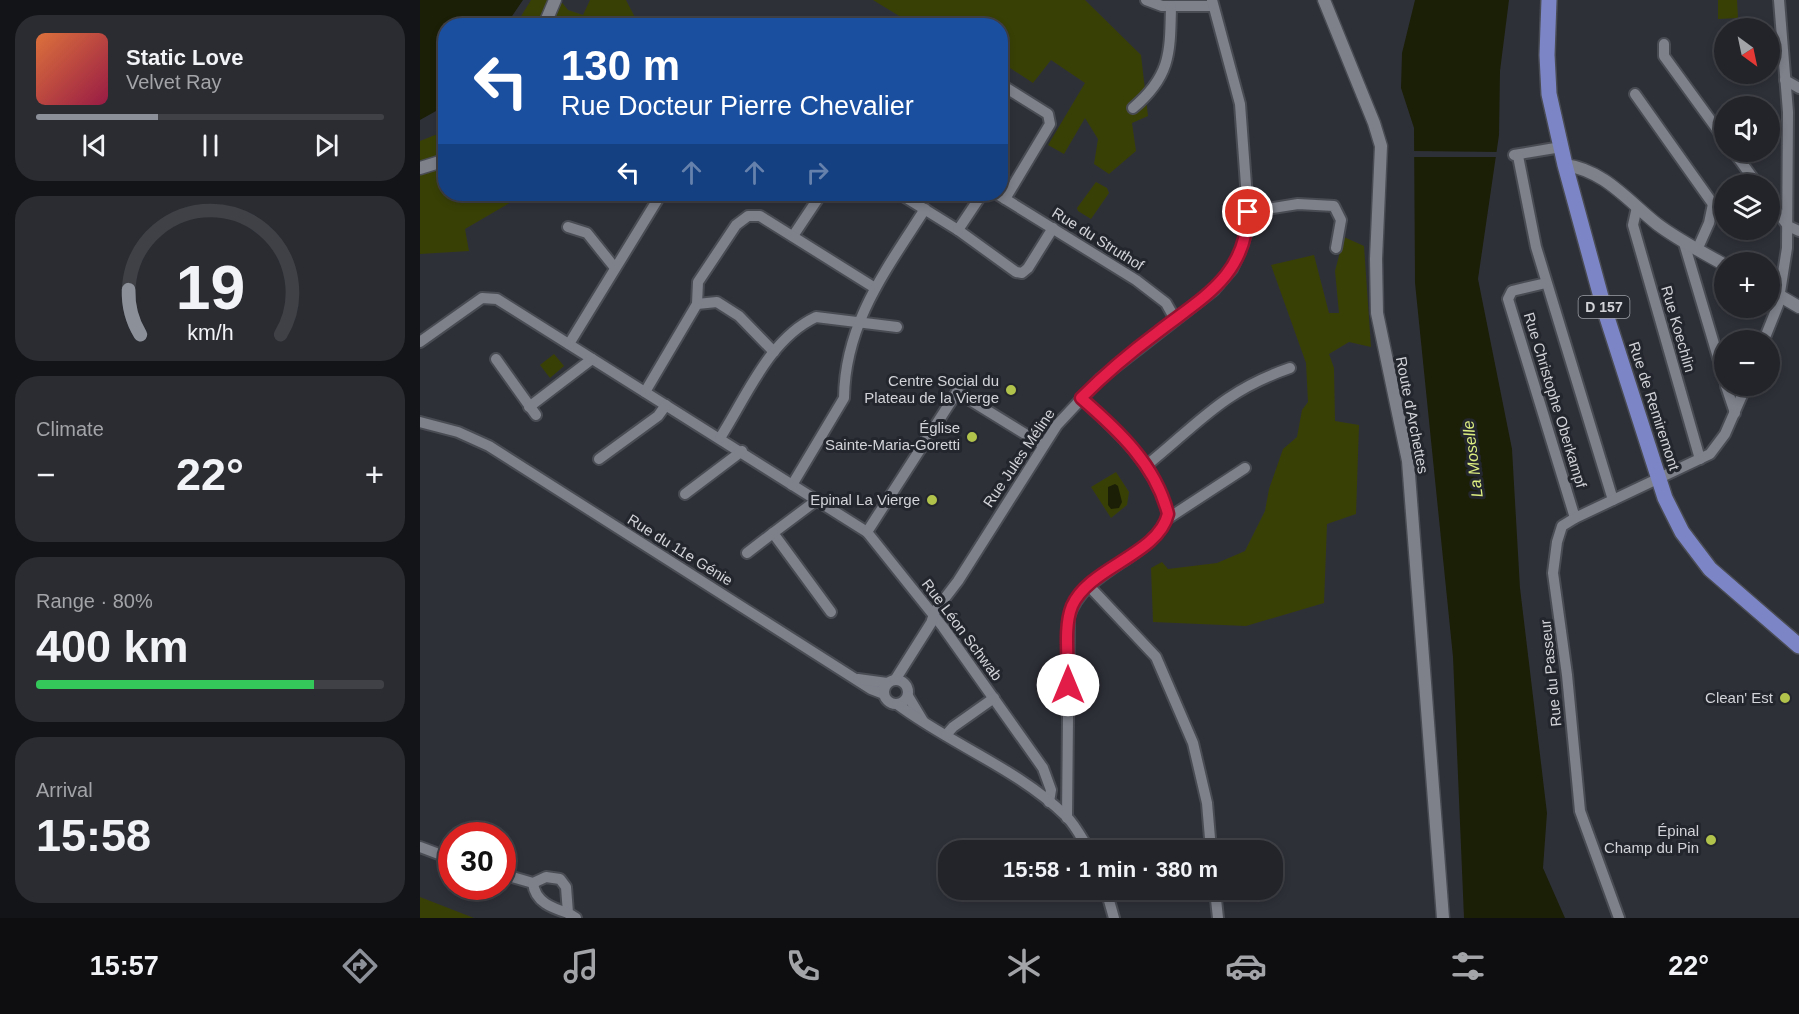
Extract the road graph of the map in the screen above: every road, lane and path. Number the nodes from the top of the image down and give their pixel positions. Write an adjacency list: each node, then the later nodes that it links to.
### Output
1 (555, 0): 9 (street)
2 (1146, 0): 8 (street)
3 (1324, 0): 105 (street, Route d'Archettes)
4 (1549, 0): 17 (main road, Rue de Remiremont / D 157)
5 (1779, 0): 11 (street)
6 (1187, 3): 7 (street); 8 (street)
7 (1212, 3): 29 (street, Rue Jules Méline)
8 (1172, 6): 15 (street)
9 (547, 18)
10 (1664, 44): 16 (street)
11 (1785, 80): 12 (street); 31 (street)
12 (1799, 88)
13 (1008, 89): 21 (street)
14 (1635, 93): 39 (street)
15 (1133, 108)
16 (1714, 125)
17 (1561, 147): 19 (main road, Rue de Remiremont / D 157); 43 (street)
18 (438, 162): 20 (street)
19 (1565, 165): 27 (street); 72 (main road, Rue de Remiremont / D 157)
20 (420, 168)
21 (1008, 186)
22 (1008, 200): 33 (street, Rue du Struthof)
23 (657, 201): 41 (street)
24 (816, 201): 36 (street)
25 (912, 201): 28 (street)
26 (977, 201): 34 (street)
27 (1637, 207): 37 (street); 69 (street, Rue Koechlin)
28 (925, 209): 34 (street); 44 (street)
29 (1248, 212): 38 (street); 48 (street, Rue Jules Méline)
30 (1780, 215): 31 (street)
31 (1788, 226): 35 (street); 42 (street)
32 (568, 227): 41 (street)
33 (1053, 228): 34 (street); 48 (street, Rue du Struthof)
34 (958, 230)
35 (1799, 231)
36 (793, 236): 44 (street); 46 (street)
37 (1684, 243): 39 (street); 53 (street)
38 (1336, 248)
39 (1697, 250): 40 (street)
40 (1714, 259)
41 (615, 268): 52 (street)
42 (1780, 274)
43 (1546, 283): 76 (street); 77 (street, Rue Christophe Oberkampf)
44 (875, 288): 49 (street)
45 (1780, 295): 47 (street)
46 (697, 304): 54 (street); 58 (street)
47 (1799, 307)
48 (1175, 319): 61 (street, Rue Jules Méline)
49 (858, 322): 50 (street); 54 (street); 73 (street)
50 (897, 327)
51 (420, 342): 52 (street, Rue Léon Schwab)
52 (569, 344): 56 (street, Rue Léon Schwab)
53 (1714, 344)
54 (774, 352): 65 (street)
55 (496, 359): 56 (street)
56 (592, 359): 58 (street, Rue Léon Schwab)
57 (1290, 369): 70 (street)
58 (645, 392): 62 (street, Rue Léon Schwab)
59 (1729, 396): 63 (street)
60 (1742, 396): 63 (street, Rue du Passeur)
61 (1081, 398): 66 (street, Rue Jules Méline); 70 (street)
62 (666, 405): 65 (street, Rue Léon Schwab); 68 (street)
63 (1734, 413): 69 (street, Rue du Passeur)
64 (420, 422): 86 (street, Rue du 11e Génie)
65 (720, 438): 67 (street, Rue Léon Schwab)
66 (1043, 445): 79 (street); 84 (street, Rue Jules Méline)
67 (742, 451): 73 (street, Rue Léon Schwab); 74 (street)
68 (599, 459)
69 (1700, 459): 72 (street, Rue du Passeur)
70 (1146, 465): 78 (street)
71 (1245, 468): 78 (street)
72 (1658, 479): 76 (street, Rue du Passeur); 85 (main road, Rue de Remiremont / D 157)
73 (792, 485): 75 (street, Rue Léon Schwab)
74 (685, 494)
75 (817, 500): 79 (street, Rue Léon Schwab); 80 (street)
76 (1613, 500): 77 (street, Rue du Passeur)
77 (1575, 518): 106 (street, Rue du Passeur)
78 (1167, 519): 82 (street)
79 (867, 532): 84 (street, Rue Léon Schwab)
80 (773, 533): 81 (street); 83 (street)
81 (747, 553)
82 (1089, 586): 93 (street); 95 (street)
83 (831, 612)
84 (933, 617): 86 (street, Rue Jules Méline); 88 (street, Rue Léon Schwab)
85 (1798, 644)
86 (893, 685): 87 (street); 89 (street)
87 (908, 696): 89 (street); 90 (street)
88 (994, 698): 91 (street); 92 (street, Rue Léon Schwab)
89 (897, 704): 90 (street)
90 (924, 722): 91 (street)
91 (946, 735): 92 (street)
92 (1049, 802): 93 (street)
93 (1067, 818): 94 (street)
94 (1082, 840)
95 (1210, 840)
96 (420, 847): 97 (street)
97 (438, 854)
98 (516, 878): 99 (street)
99 (533, 883): 102 (street); 102 (street)
100 (1109, 900): 103 (street)
101 (1216, 900): 104 (street)
102 (572, 916)
103 (1114, 918)
104 (1218, 918)
105 (1443, 918)
106 (1619, 918)

